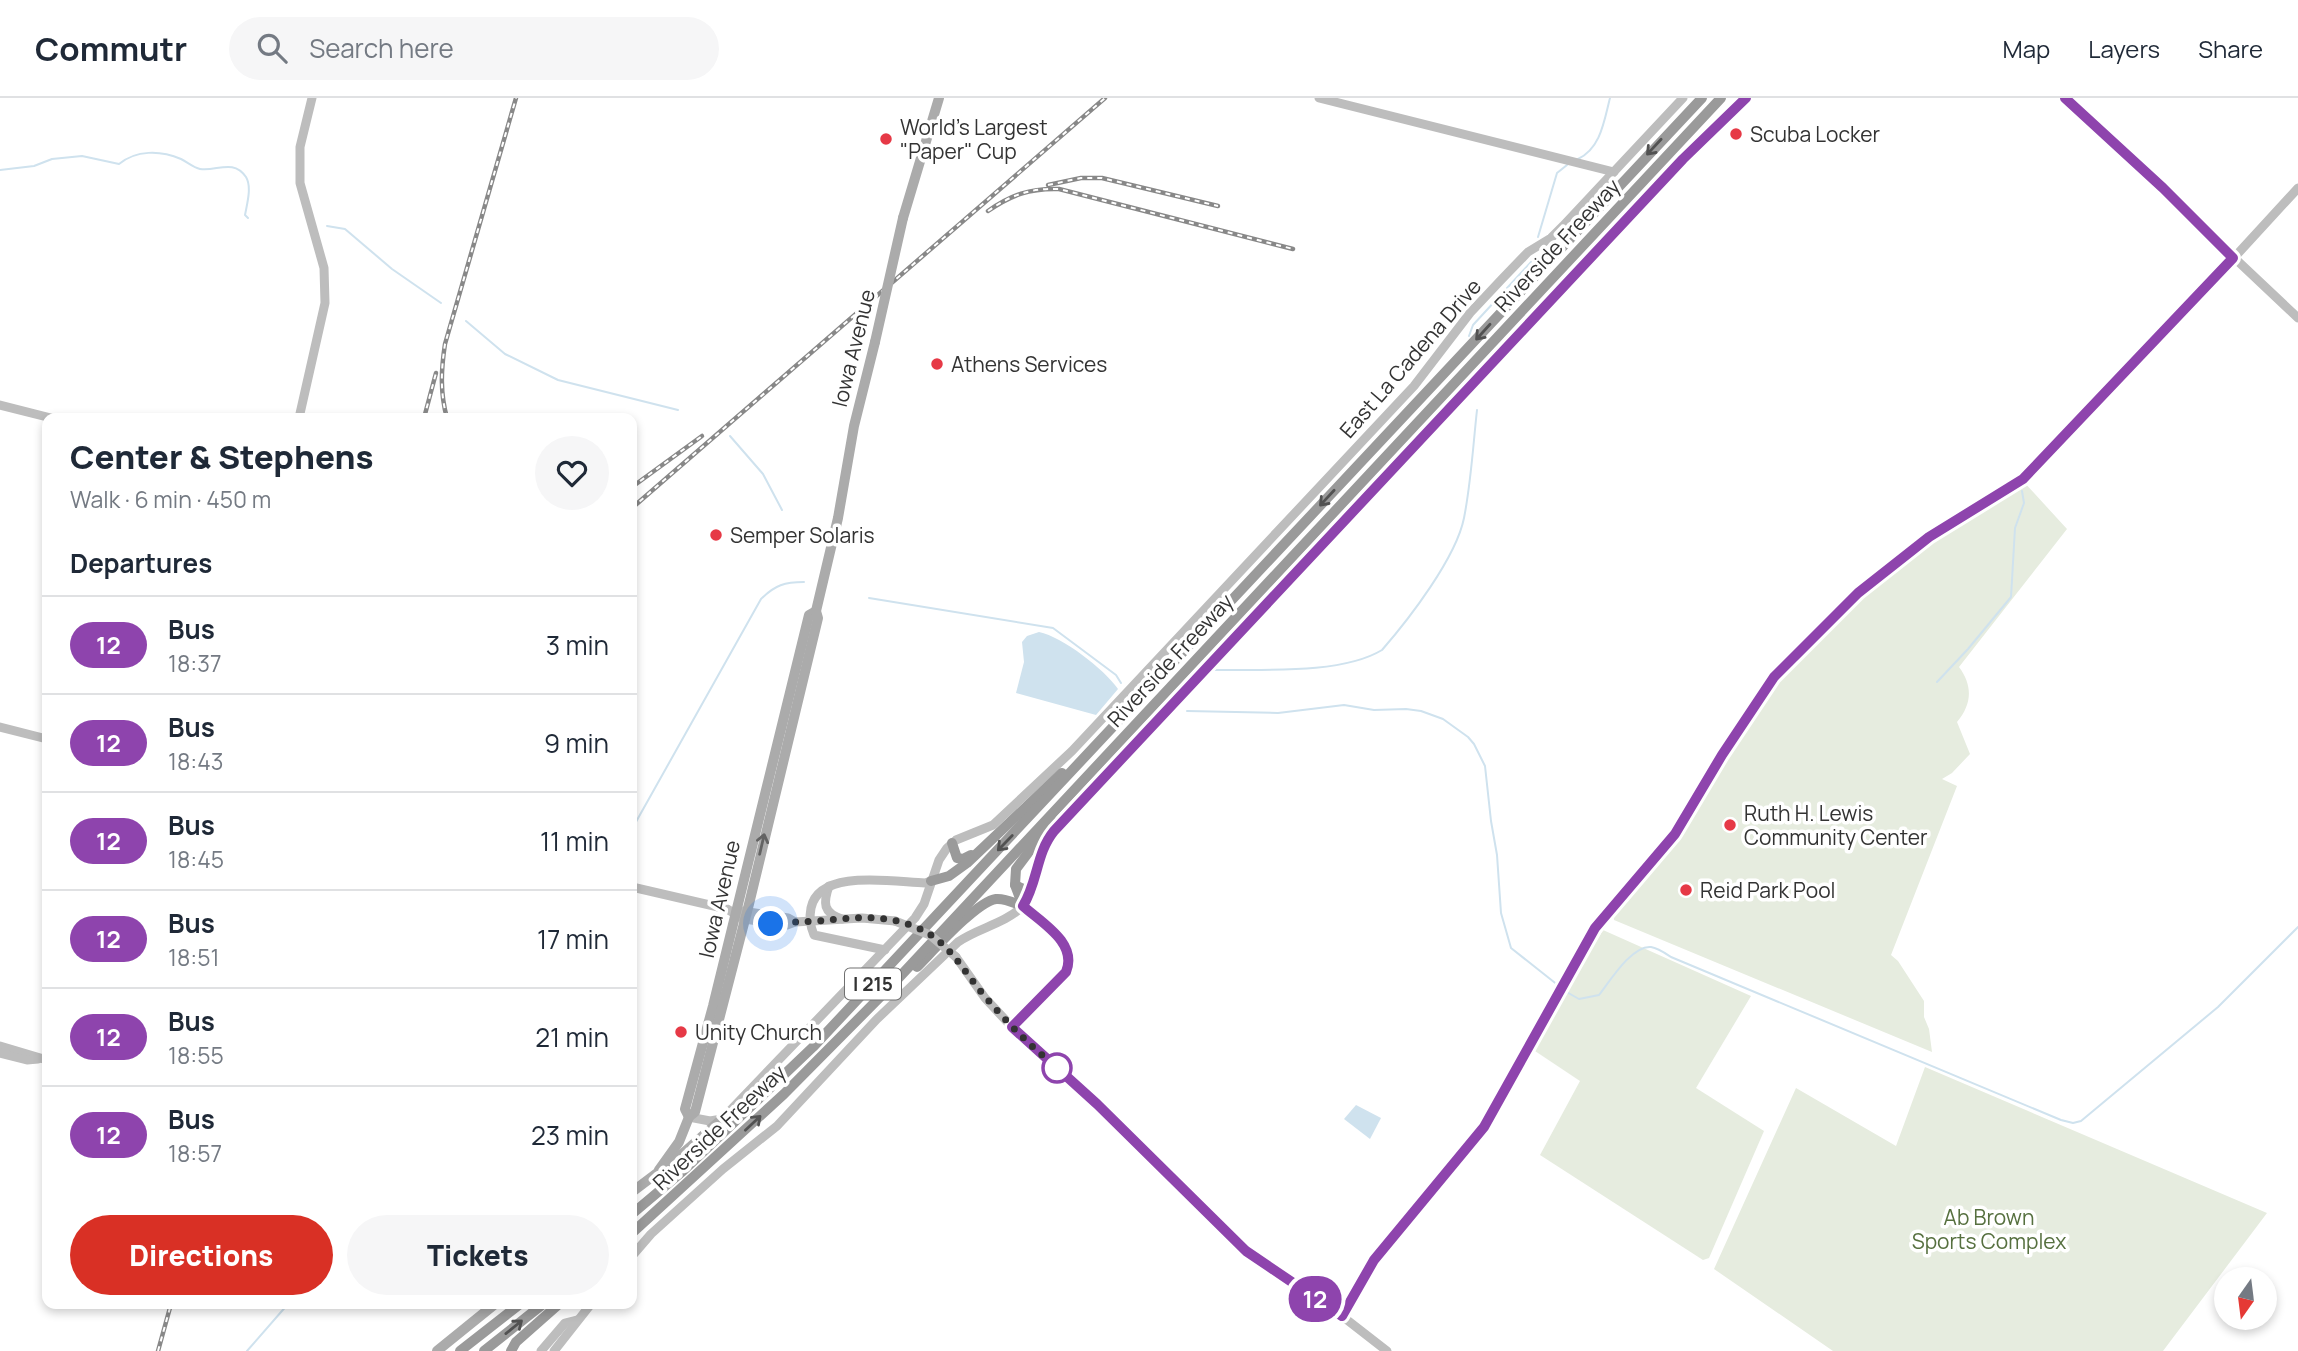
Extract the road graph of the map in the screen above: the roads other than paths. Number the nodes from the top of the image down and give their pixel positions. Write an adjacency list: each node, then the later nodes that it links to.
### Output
1 (312, 98): 16 (main road)
2 (939, 98): 32 (main road, Iowa Avenue, bridge)
3 (1319, 98): 11 (main road)
4 (1683, 98): 11 (main road, East La Cadena Drive)
5 (1702, 98): 20 (highway, Riverside Freeway / I 215, one-way to 20)
6 (1721, 98): 10 (highway, Riverside Freeway / I 215)
7 (1730, 98): 10 (highway)
8 (1746, 98): 29 (main road)
9 (2065, 98): 13 (main road)
10 (1668, 156): 21 (highway, Riverside Freeway / I 215)
11 (1614, 172): 22 (main road, East La Cadena Drive)
12 (2298, 188): 13 (main road)
13 (2233, 258): 14 (main road); 58 (main road)
14 (2298, 318)
15 (0, 405): 17 (main road)
16 (300, 413)
17 (42, 416)
18 (0, 727): 19 (main road)
19 (42, 738)
20 (1102, 740): 23 (highway); 48 (highway, Riverside Freeway / I 215, one-way to 48)
21 (1113, 750): 26 (highway); 36 (highway, Riverside Freeway / I 215)
22 (952, 843): 23 (highway); 24 (main road)
23 (982, 848): 24 (highway)
24 (931, 881): 25 (main road); 30 (main road)
25 (909, 882): 27 (main road); 30 (main road)
26 (1015, 885): 29 (highway); 31 (highway)
27 (829, 886): 33 (main road); 34 (main road)
28 (637, 888): 32 (main road)
29 (1033, 888): 31 (main road)
30 (924, 904): 35 (main road)
31 (1023, 906): 36 (highway); 37 (main road); 52 (main road)
32 (742, 914): 34 (main road); 42 (main road, Iowa Avenue)
33 (846, 920): 34 (main road); 37 (main road, bridge)
34 (810, 923): 35 (main road)
35 (886, 950): 43 (main road)
36 (892, 985): 49 (highway, Riverside Freeway / I 215, one-way to 36)
37 (1012, 1027): 58 (main road)
38 (0, 1046): 40 (main road)
39 (0, 1053): 41 (main road)
40 (42, 1059)
41 (42, 1060)
42 (689, 1117): 43 (main road); 44 (main road, Iowa Avenue)
43 (722, 1119): 44 (main road)
44 (659, 1170): 45 (main road)
45 (649, 1178): 46 (main road); 47 (main road)
46 (637, 1184)
47 (637, 1188)
48 (637, 1210)
49 (649, 1219): 50 (highway, Riverside Freeway / I 215); 51 (highway)
50 (637, 1229)
51 (637, 1233)
52 (637, 1251)
53 (489, 1309): 60 (main road)
54 (514, 1309): 61 (highway)
55 (537, 1309): 62 (highway, one-way to 55)
56 (553, 1309): 63 (highway)
57 (587, 1309): 59 (main road)
58 (1342, 1316): 66 (main road)
59 (577, 1320): 64 (main road); 65 (main road)
60 (437, 1351)
61 (460, 1351)
62 (484, 1351)
63 (511, 1351)
64 (541, 1351)
65 (554, 1351)
66 (1387, 1351)

